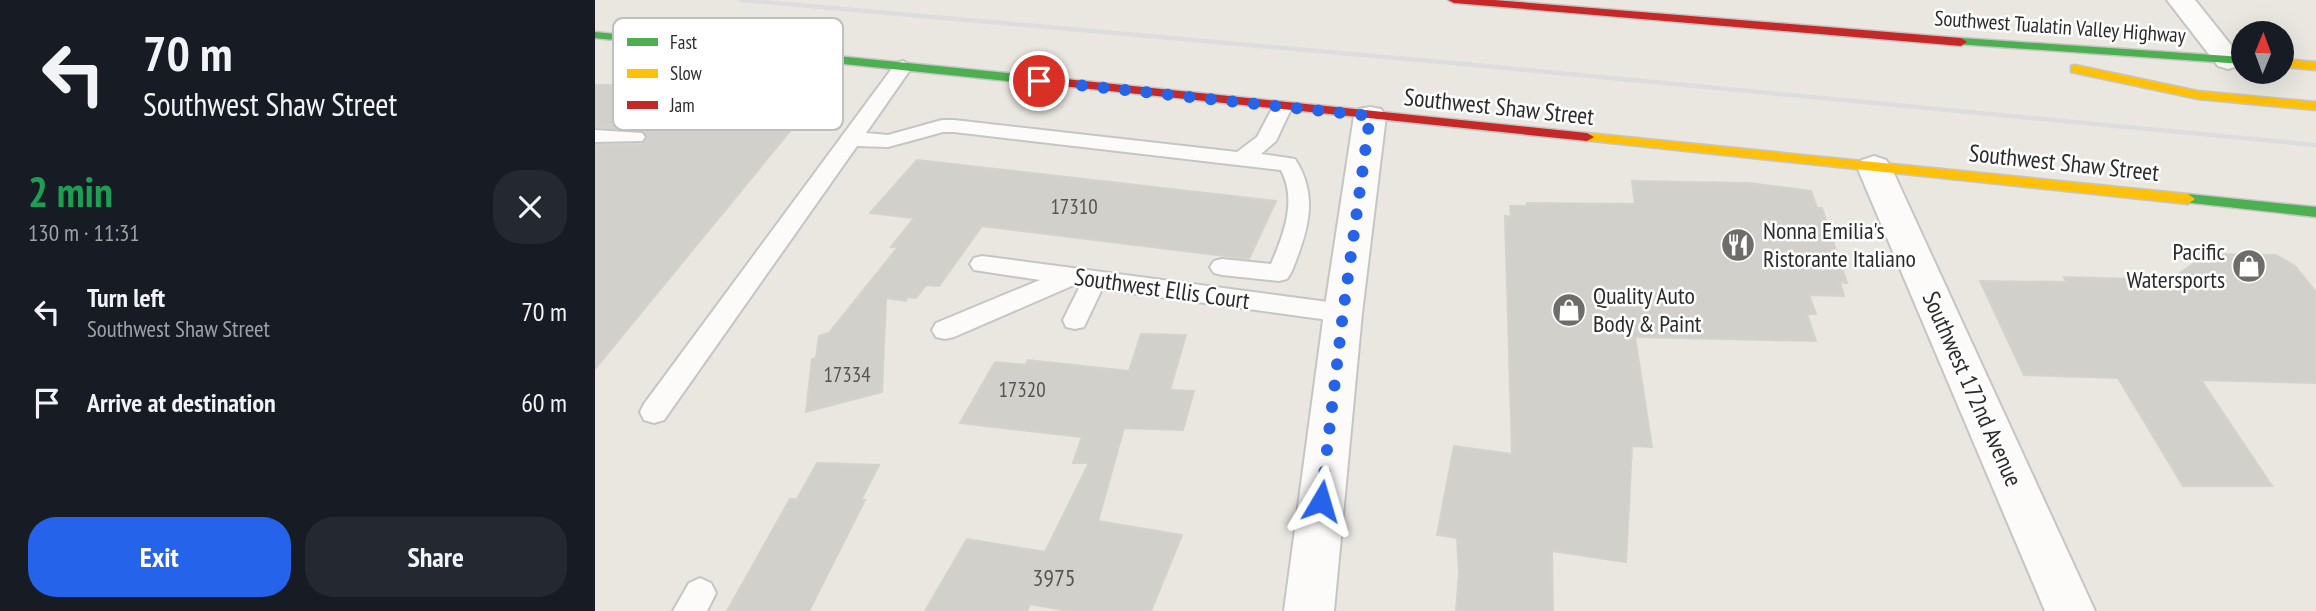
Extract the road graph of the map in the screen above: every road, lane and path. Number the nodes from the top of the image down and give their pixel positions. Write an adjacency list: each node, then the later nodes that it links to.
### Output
1 (1454, 0): 5 (street, Southwest Tualatin Valley Highway)
2 (2181, 0): 6 (street)
3 (595, 35): 4 (street, Southwest Shaw Street)
4 (613, 37)
5 (1940, 41): 7 (street, Southwest Tualatin Valley Highway); 12 (street)
6 (2231, 55)
7 (2231, 60)
8 (843, 61): 11 (street, Southwest Shaw Street)
9 (2294, 65): 10 (street)
10 (2316, 66)
11 (903, 67): 13 (street, Southwest Shaw Street); 17 (lane)
12 (2316, 106)
13 (1282, 107): 14 (street, Southwest Shaw Street); 18 (lane)
14 (1370, 116): 19 (street, Southwest Shaw Street); 24 (street)
15 (595, 136): 16 (lane)
16 (635, 137)
17 (852, 139): 18 (lane); 27 (lane)
18 (1242, 158): 22 (lane)
19 (1874, 167): 20 (street, Southwest Shaw Street); 29 (street, Southwest 172nd Avenue)
20 (2316, 212)
21 (982, 264): 23 (lane, Southwest Ellis Court)
22 (1222, 267)
23 (1083, 278): 24 (lane, Southwest Ellis Court); 25 (lane); 26 (lane)
24 (1343, 313): 28 (street)
25 (1075, 320)
26 (945, 330)
27 (654, 412)
28 (1309, 611)
29 (2070, 611)

